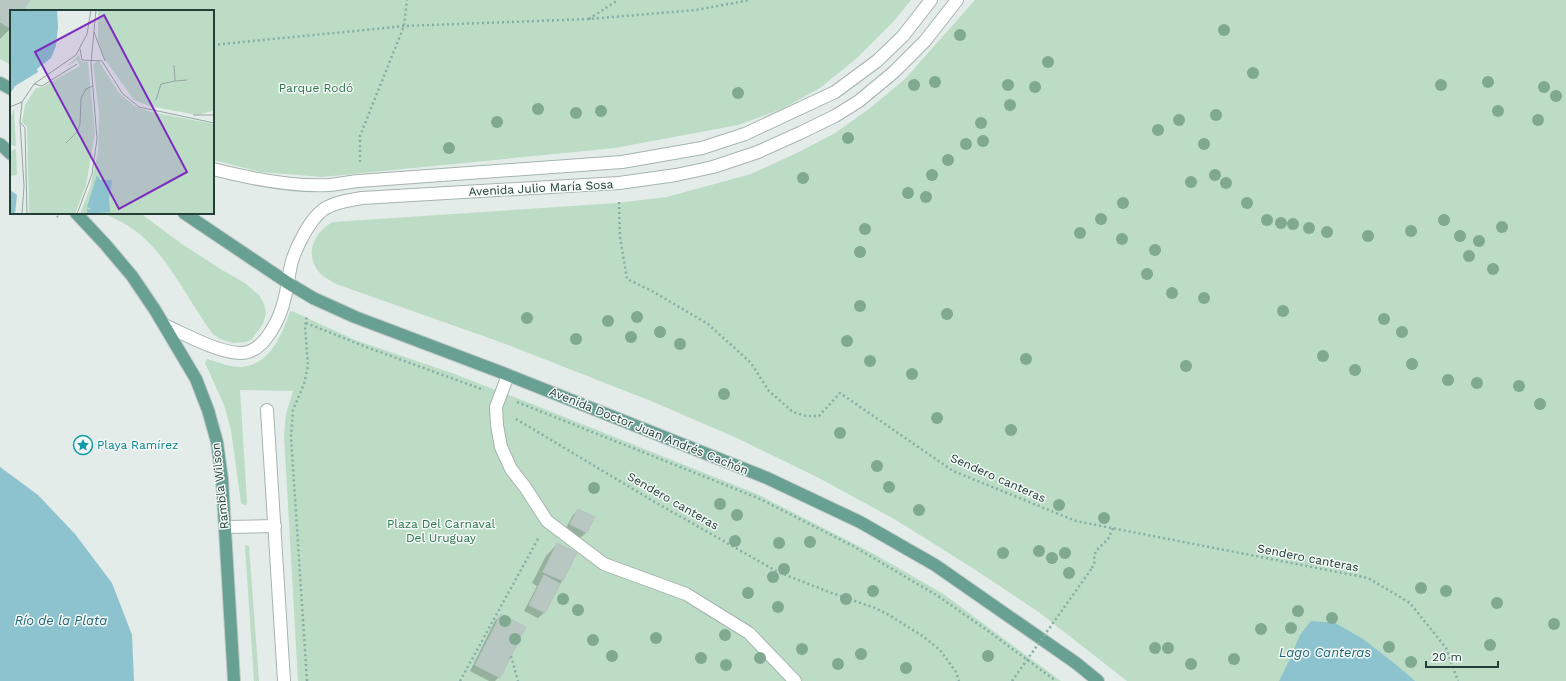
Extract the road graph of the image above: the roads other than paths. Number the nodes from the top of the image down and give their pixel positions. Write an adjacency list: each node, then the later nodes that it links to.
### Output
1 (931, 0): 7 (street, Avenida Julio María Sosa)
2 (957, 0): 10 (street, Avenida Julio María Sosa)
3 (0, 83): 4 (main road)
4 (10, 88)
5 (0, 144): 6 (main road)
6 (10, 153)
7 (214, 169)
8 (77, 214): 11 (main road, Rambla Wilson)
9 (185, 214): 10 (main road, Avenida Doctor Juan Andrés Cachón)
10 (288, 283): 11 (street, Avenida Julio María Sosa); 12 (main road, Avenida Doctor Juan Andrés Cachón)
11 (164, 325): 15 (main road, Rambla Wilson)
12 (508, 375): 18 (street); 19 (main road, Avenida Doctor Juan Andrés Cachón)
13 (268, 410): 14 (street)
14 (275, 526): 15 (street); 17 (street)
15 (225, 527): 16 (main road, Rambla Wilson)
16 (234, 681)
17 (284, 681)
18 (795, 681)
19 (1098, 681)

